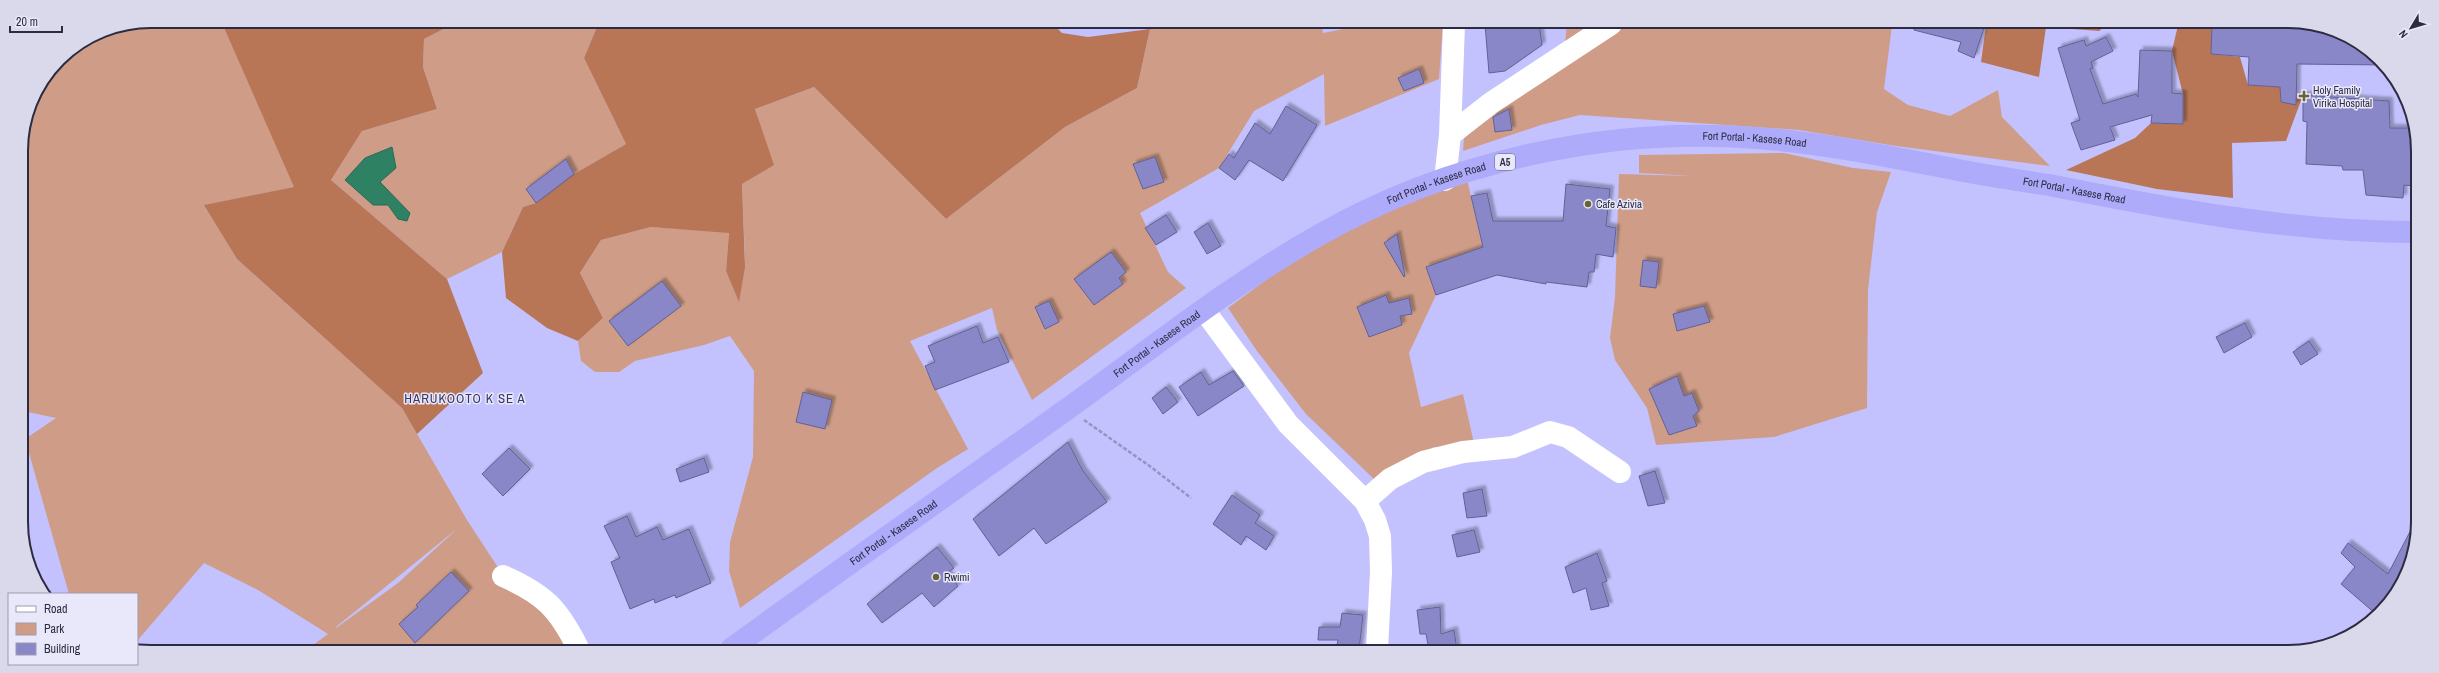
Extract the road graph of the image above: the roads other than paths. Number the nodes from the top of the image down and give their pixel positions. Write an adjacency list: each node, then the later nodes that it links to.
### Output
1 (1454, 28): 3 (street)
2 (1605, 28): 3 (street)
3 (1450, 135): 4 (street)
4 (1445, 180): 5 (highway, Fort Portal - Kasese Road / A5); 6 (highway, Fort Portal - Kasese Road / A5)
5 (2411, 232)
6 (1204, 310): 8 (street); 11 (highway, Fort Portal - Kasese Road / A5)
7 (1620, 472): 8 (street)
8 (1365, 501): 12 (street)
9 (503, 576): 10 (street)
10 (576, 645)
11 (737, 645)
12 (1377, 645)

